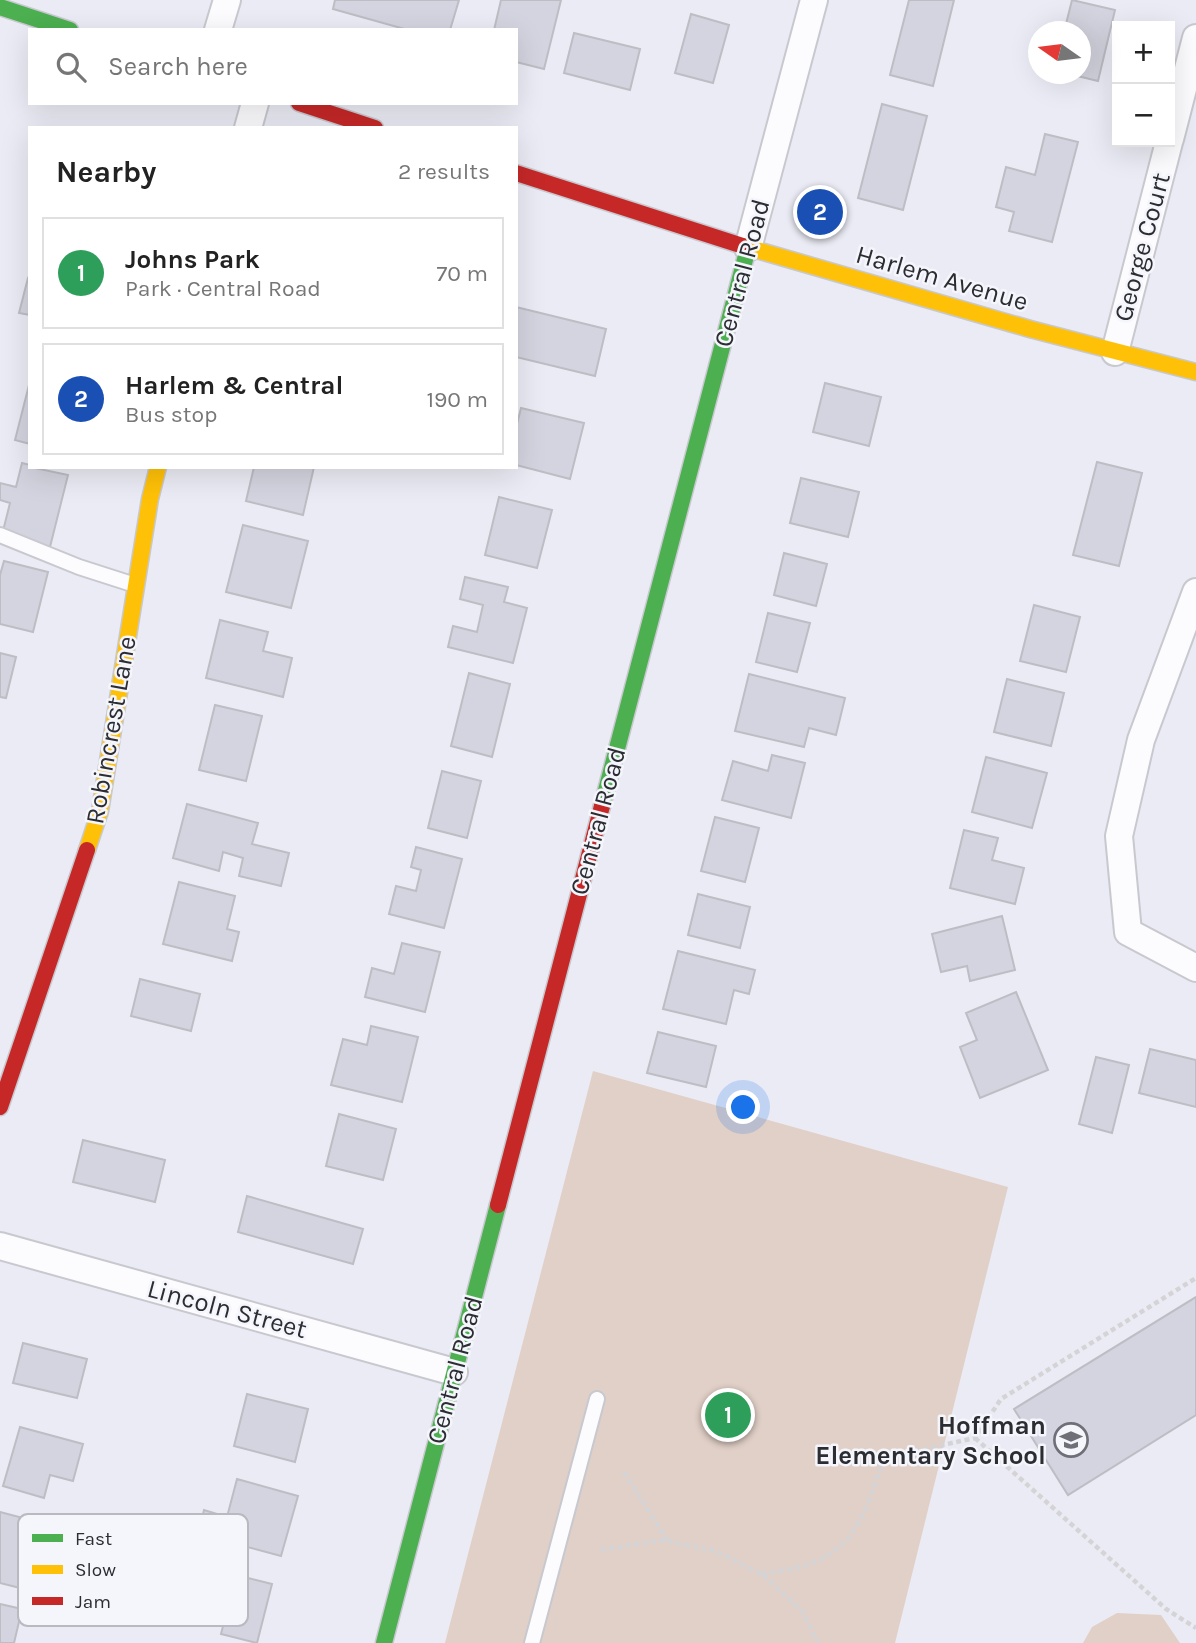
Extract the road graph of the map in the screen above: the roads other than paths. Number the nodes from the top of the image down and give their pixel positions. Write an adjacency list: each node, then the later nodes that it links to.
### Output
1 (227, 0): 5 (street)
2 (814, 0): 14 (street, Central Road)
3 (0, 7): 4 (main road)
4 (64, 28)
5 (219, 28)
6 (1196, 38): 9 (street, George Court)
7 (254, 105): 10 (street)
8 (305, 105): 11 (main road)
9 (1175, 117)
10 (249, 126)
11 (369, 126)
12 (1167, 147): 15 (street, George Court)
13 (518, 174): 14 (main road, Harlem Avenue)
14 (748, 248): 15 (main road, Harlem Avenue); 24 (main road, Central Road)
15 (1115, 352): 16 (main road, Harlem Avenue)
16 (1196, 372)
17 (158, 469): 19 (main road, Robincrest Lane)
18 (0, 535): 19 (lane)
19 (136, 586): 22 (main road, Robincrest Lane)
20 (1196, 592): 21 (street)
21 (1196, 968)
22 (0, 1107)
23 (0, 1246): 24 (street, Lincoln Street)
24 (454, 1372): 26 (main road, Central Road)
25 (597, 1399): 27 (lane)
26 (384, 1643)
27 (532, 1643)

